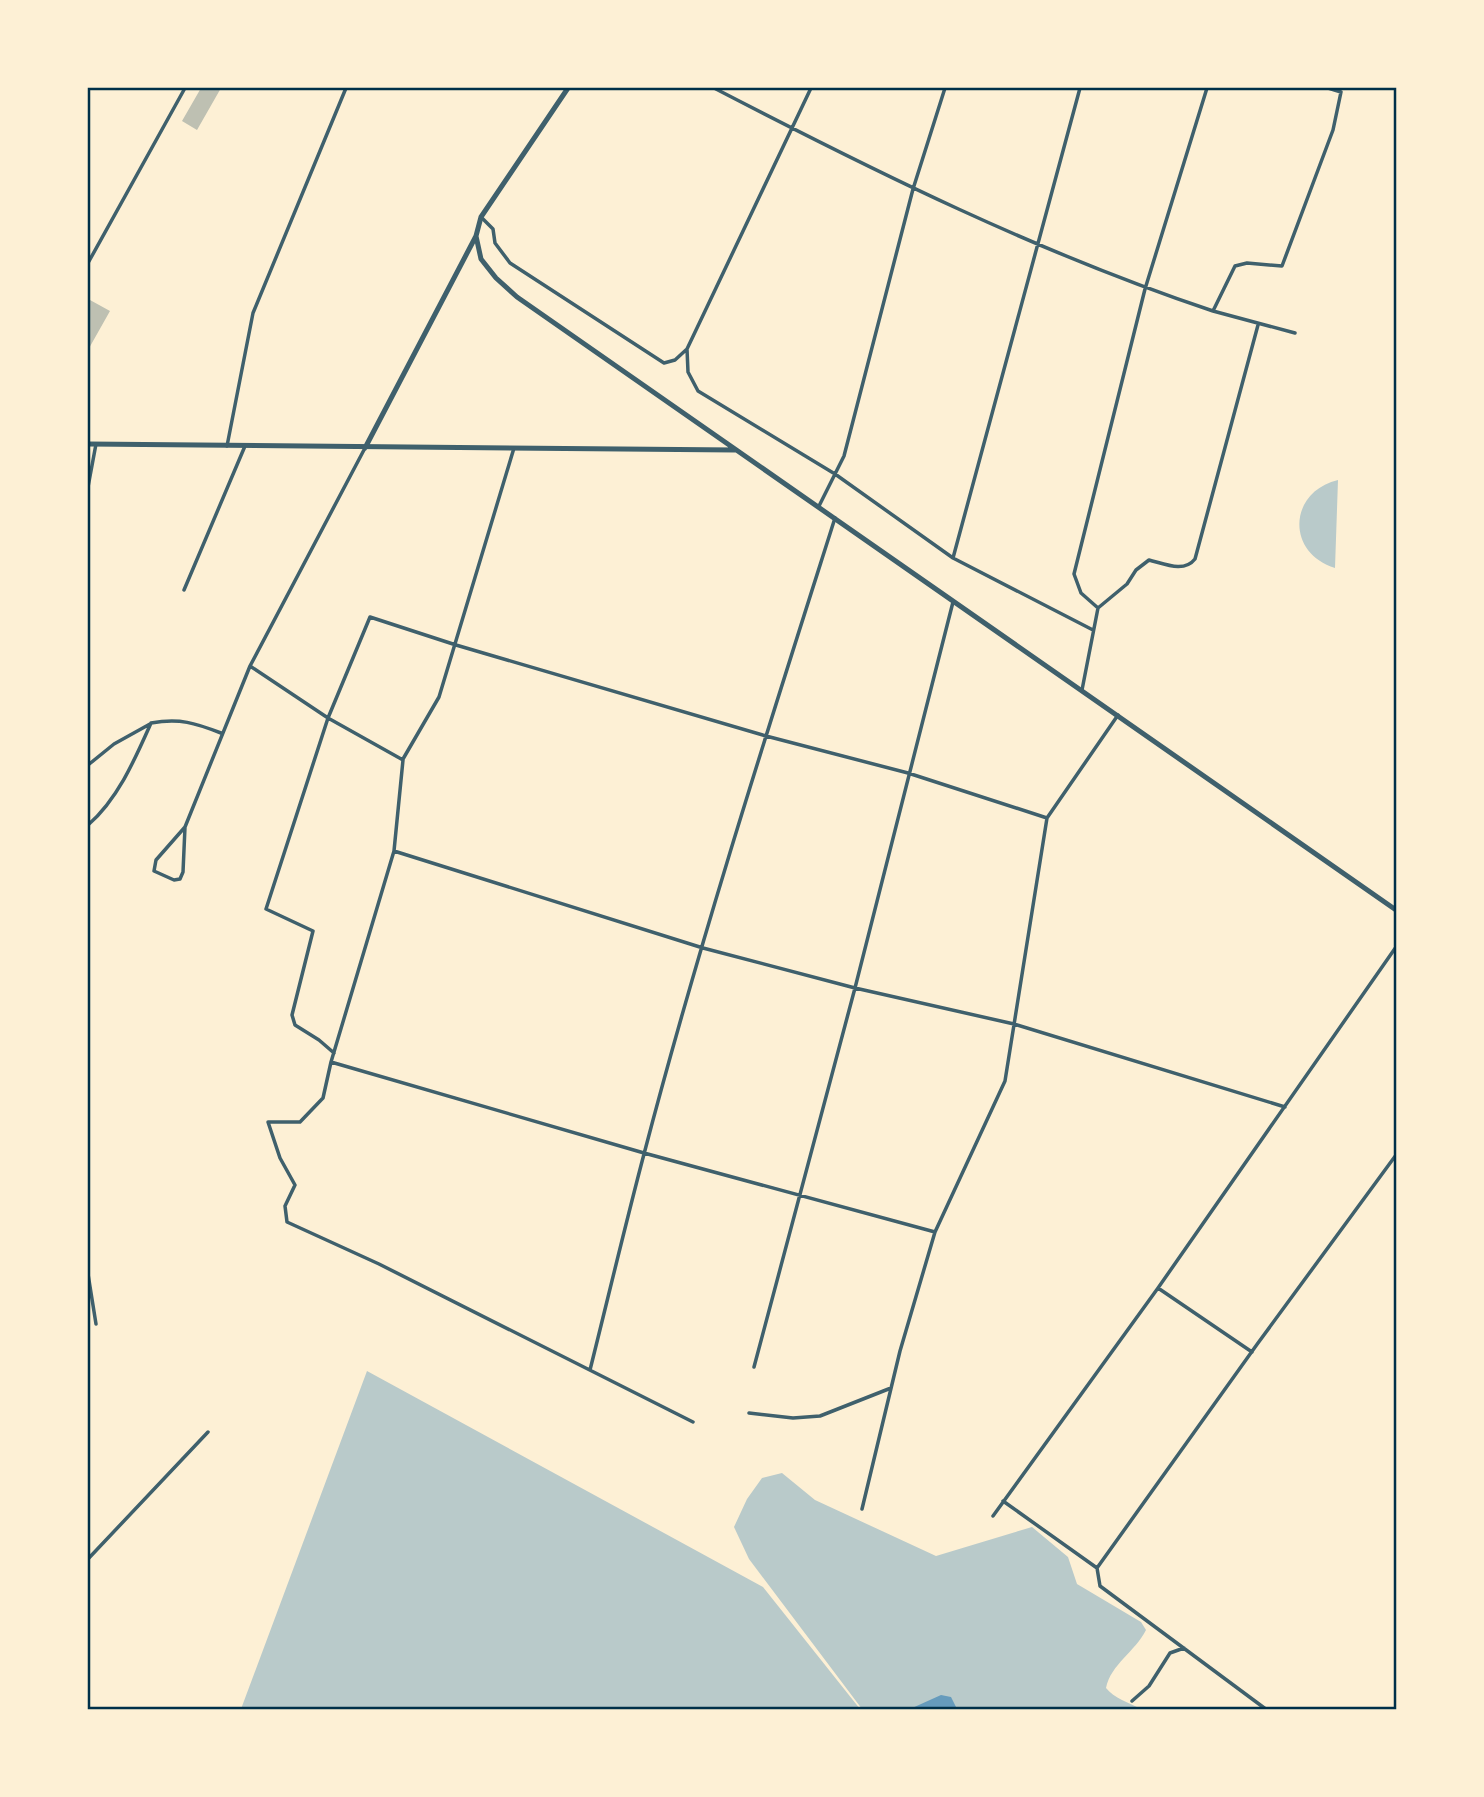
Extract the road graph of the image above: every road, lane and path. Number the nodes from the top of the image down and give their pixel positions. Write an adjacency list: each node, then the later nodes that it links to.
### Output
1 (185, 88): 15 (street)
2 (346, 88): 23 (street)
3 (568, 88): 12 (street)
4 (714, 88): 10 (street)
5 (811, 88): 10 (street)
6 (946, 88): 11 (street)
7 (1080, 88): 14 (street)
8 (1207, 88): 16 (street)
9 (1328, 88): 17 (street)
10 (792, 128): 11 (street); 20 (street)
11 (914, 189): 14 (street); 28 (street)
12 (481, 217): 13 (street); 20 (street)
13 (476, 236): 26 (street); 27 (street)
14 (1036, 245): 16 (street); 32 (street)
15 (88, 263)
16 (1145, 289): 17 (street); 35 (street)
17 (1213, 311): 18 (street)
18 (1258, 324): 19 (street); 35 (street)
19 (1295, 333)
20 (687, 349): 28 (street)
21 (88, 444): 22 (street)
22 (96, 444): 23 (street); 29 (street)
23 (227, 446): 24 (street)
24 (245, 446): 26 (street); 33 (street)
25 (514, 446): 26 (street); 27 (street); 37 (street)
26 (365, 448): 38 (street)
27 (735, 450): 30 (street)
28 (835, 474): 30 (street); 32 (street)
29 (88, 487)
30 (819, 506): 31 (street)
31 (835, 518): 34 (street); 44 (street)
32 (953, 558): 36 (street)
33 (184, 590)
34 (954, 600): 39 (street); 47 (street)
35 (1098, 608): 36 (street)
36 (1093, 630): 39 (street)
37 (456, 645): 41 (street); 44 (street); 45 (street)
38 (250, 666): 41 (street); 43 (street)
39 (1082, 690): 40 (street)
40 (1118, 715): 48 (street); 52 (street)
41 (328, 718): 45 (street); 57 (street)
42 (151, 723): 43 (street); 46 (street); 49 (street)
43 (221, 733): 50 (street)
44 (766, 736): 47 (street); 54 (street)
45 (403, 760): 51 (street)
46 (88, 765)
47 (908, 773): 48 (street); 55 (street)
48 (1047, 818): 56 (street)
49 (88, 825)
50 (185, 828): 50 (street)
51 (394, 850): 54 (street); 57 (street)
52 (1396, 910)
53 (1396, 947): 59 (street)
54 (702, 948): 55 (street); 60 (street)
55 (855, 988): 56 (street); 62 (street)
56 (1014, 1024): 59 (street); 63 (street)
57 (334, 1053): 58 (street)
58 (331, 1062): 60 (street); 69 (street)
59 (1285, 1107): 65 (street)
60 (645, 1153): 62 (street); 69 (street)
61 (1396, 1155): 67 (street)
62 (799, 1196): 63 (street); 68 (street)
63 (935, 1232): 70 (street)
64 (88, 1274): 66 (street)
65 (1158, 1288): 67 (street); 74 (street)
66 (96, 1324)
67 (1252, 1352): 78 (street)
68 (754, 1367)
69 (590, 1370): 72 (street)
70 (891, 1388): 71 (street); 75 (street)
71 (749, 1413)
72 (693, 1422)
73 (208, 1432): 77 (street)
74 (1003, 1501): 76 (street); 78 (street)
75 (862, 1509)
76 (993, 1516)
77 (88, 1559)
78 (1097, 1568): 79 (street)
79 (1184, 1648): 80 (street); 81 (street)
80 (1132, 1701)
81 (1267, 1710)

